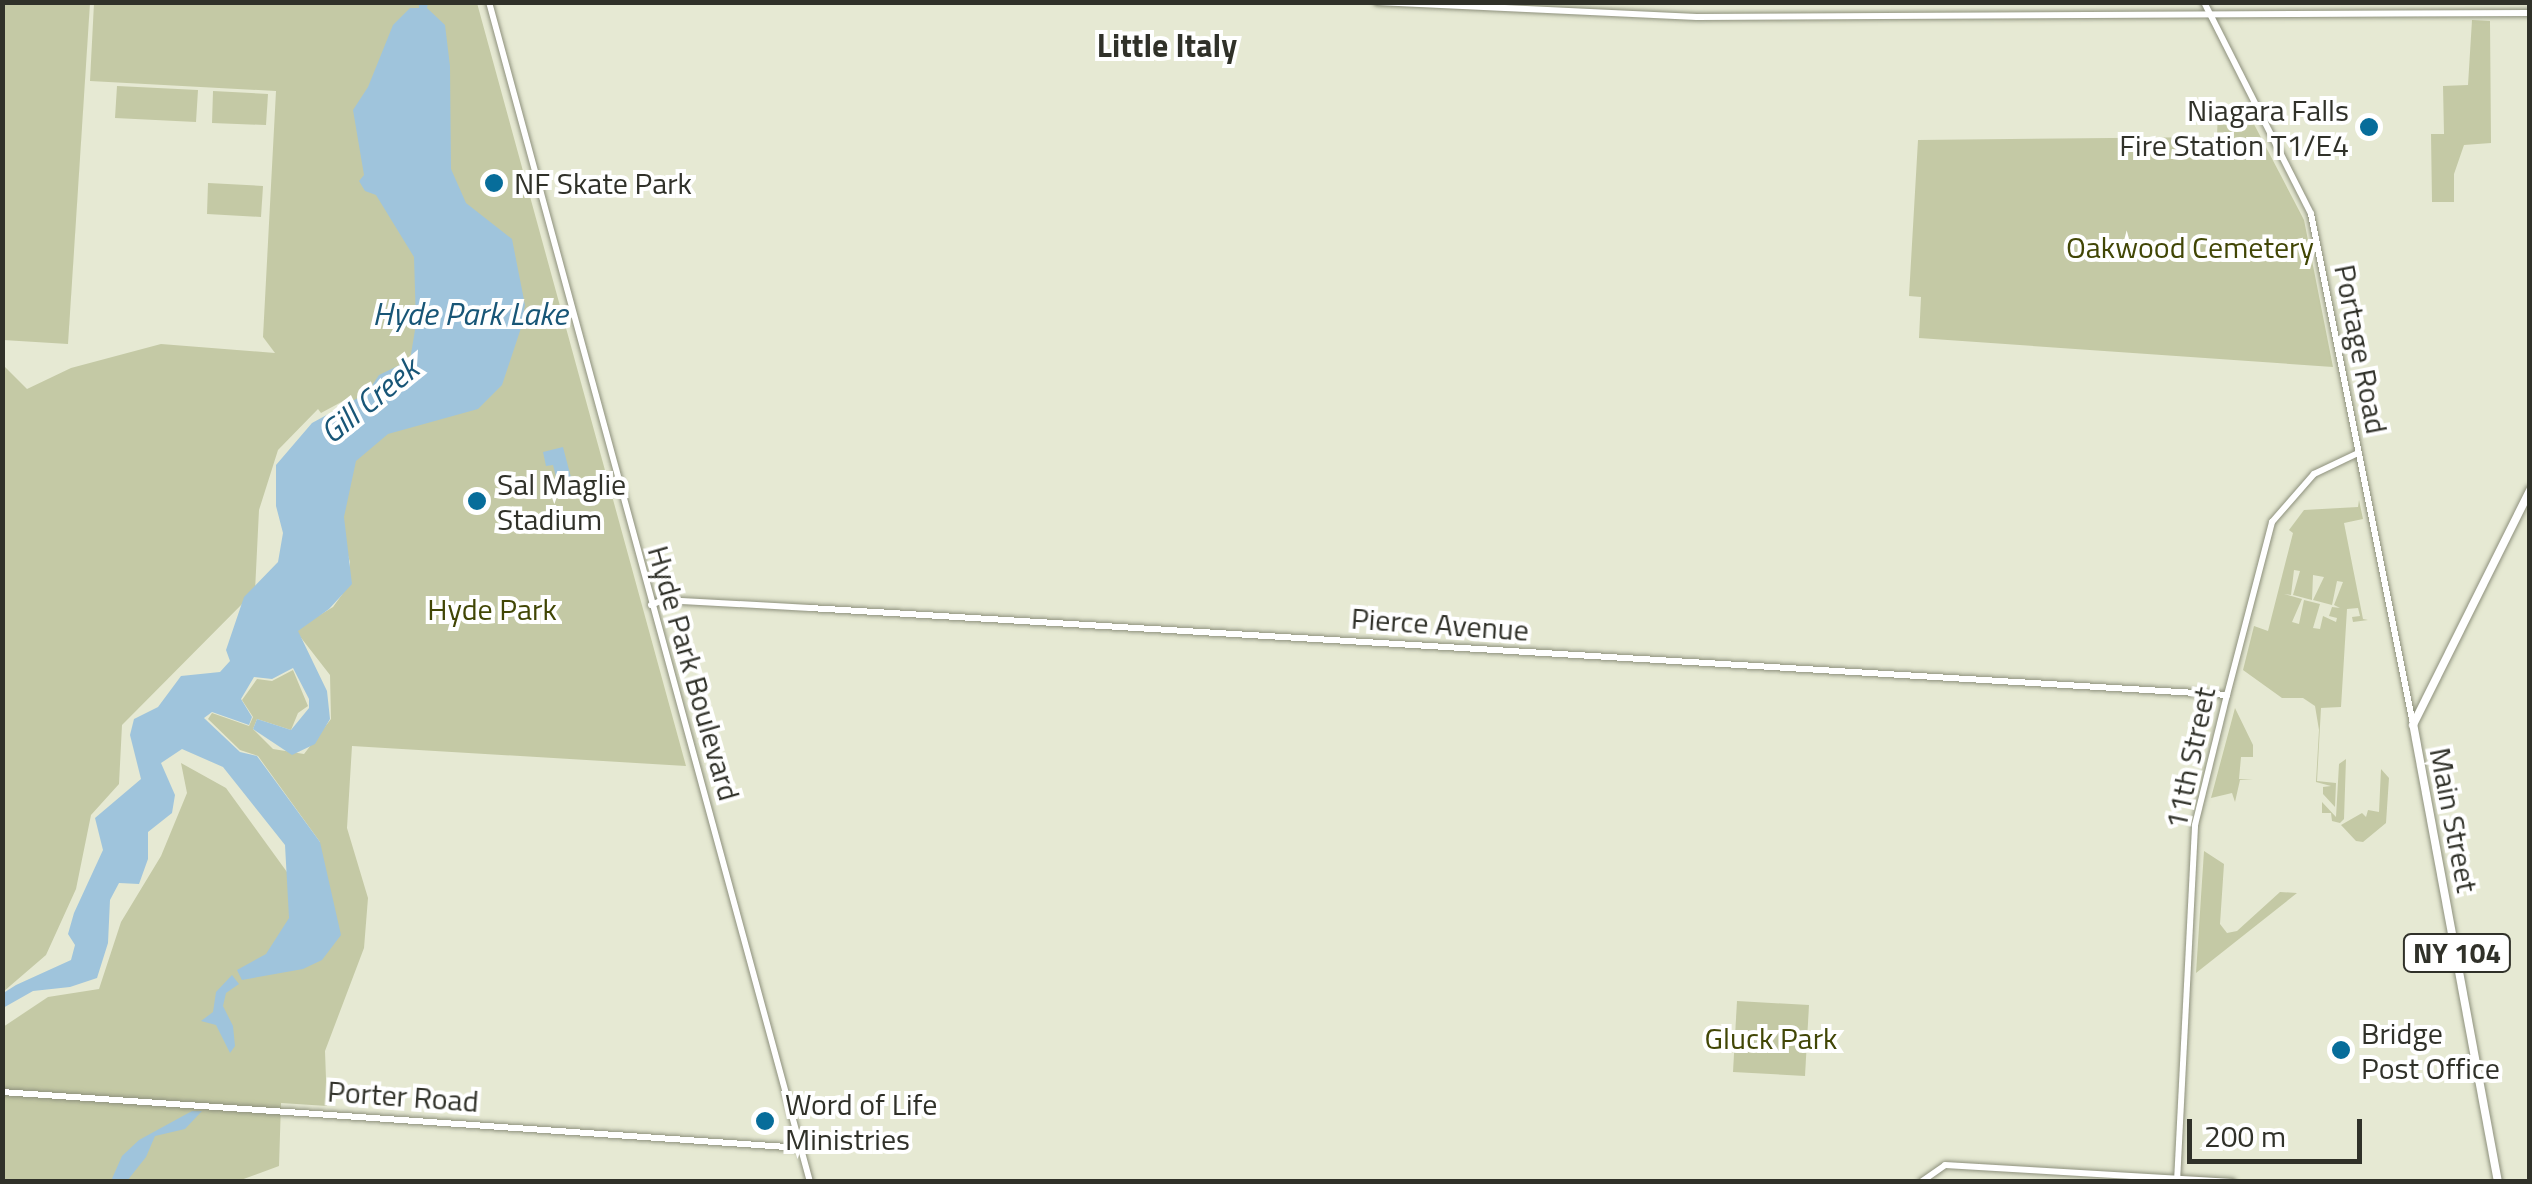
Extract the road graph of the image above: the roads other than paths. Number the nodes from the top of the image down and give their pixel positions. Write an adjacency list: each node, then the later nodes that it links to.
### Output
1 (489, 2): 8 (main road, Hyde Park Boulevard)
2 (1377, 2): 5 (main road)
3 (2204, 2): 5 (main road, Portage Road)
4 (2530, 13): 5 (main road)
5 (2210, 14): 6 (main road, Portage Road)
6 (2358, 454): 9 (main road, 11th Street); 10 (main road, Portage Road)
7 (2530, 490): 10 (main road, Main Street)
8 (651, 605): 9 (main road, Pierce Avenue); 12 (main road, Hyde Park Boulevard)
9 (2227, 695): 13 (main road, 11th Street)
10 (2413, 725): 17 (main road, Main Street / NY 104)
11 (2, 1092): 12 (main road, Porter Road)
12 (801, 1148): 14 (main road, Hyde Park Boulevard)
13 (2177, 1180): 15 (main road); 16 (main road)
14 (810, 1182)
15 (1922, 1182)
16 (2232, 1182)
17 (2498, 1182)

